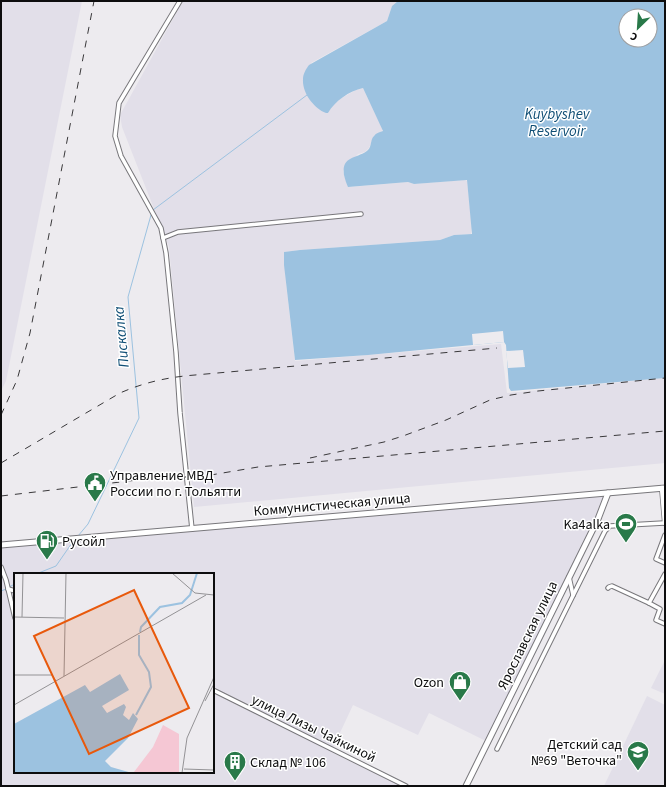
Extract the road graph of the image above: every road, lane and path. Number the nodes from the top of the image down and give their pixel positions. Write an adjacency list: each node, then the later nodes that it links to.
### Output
1 (180, 1): 3 (street)
2 (361, 214): 3 (street)
3 (163, 238): 7 (street)
4 (663, 488): 5 (main road, Коммунистическая улица); 6 (street)
5 (608, 493): 7 (main road, Коммунистическая улица); 13 (main road, Ярославская улица)
6 (665, 523): 17 (street)
7 (192, 529): 9 (main road, Коммунистическая улица)
8 (665, 535): 10 (street)
9 (1, 545)
10 (665, 564)
11 (1, 567): 15 (street)
12 (665, 574): 18 (street)
13 (569, 577): 17 (street); 24 (main road, Ярославская улица)
14 (608, 588): 18 (street)
15 (8, 589): 16 (street); 19 (street)
16 (14, 591)
17 (573, 596): 22 (street)
18 (649, 604): 20 (street)
19 (14, 614)
20 (665, 624)
21 (214, 690): 23 (street, улица Лизы Чайкиной)
22 (497, 749)
23 (406, 786)
24 (466, 786)

